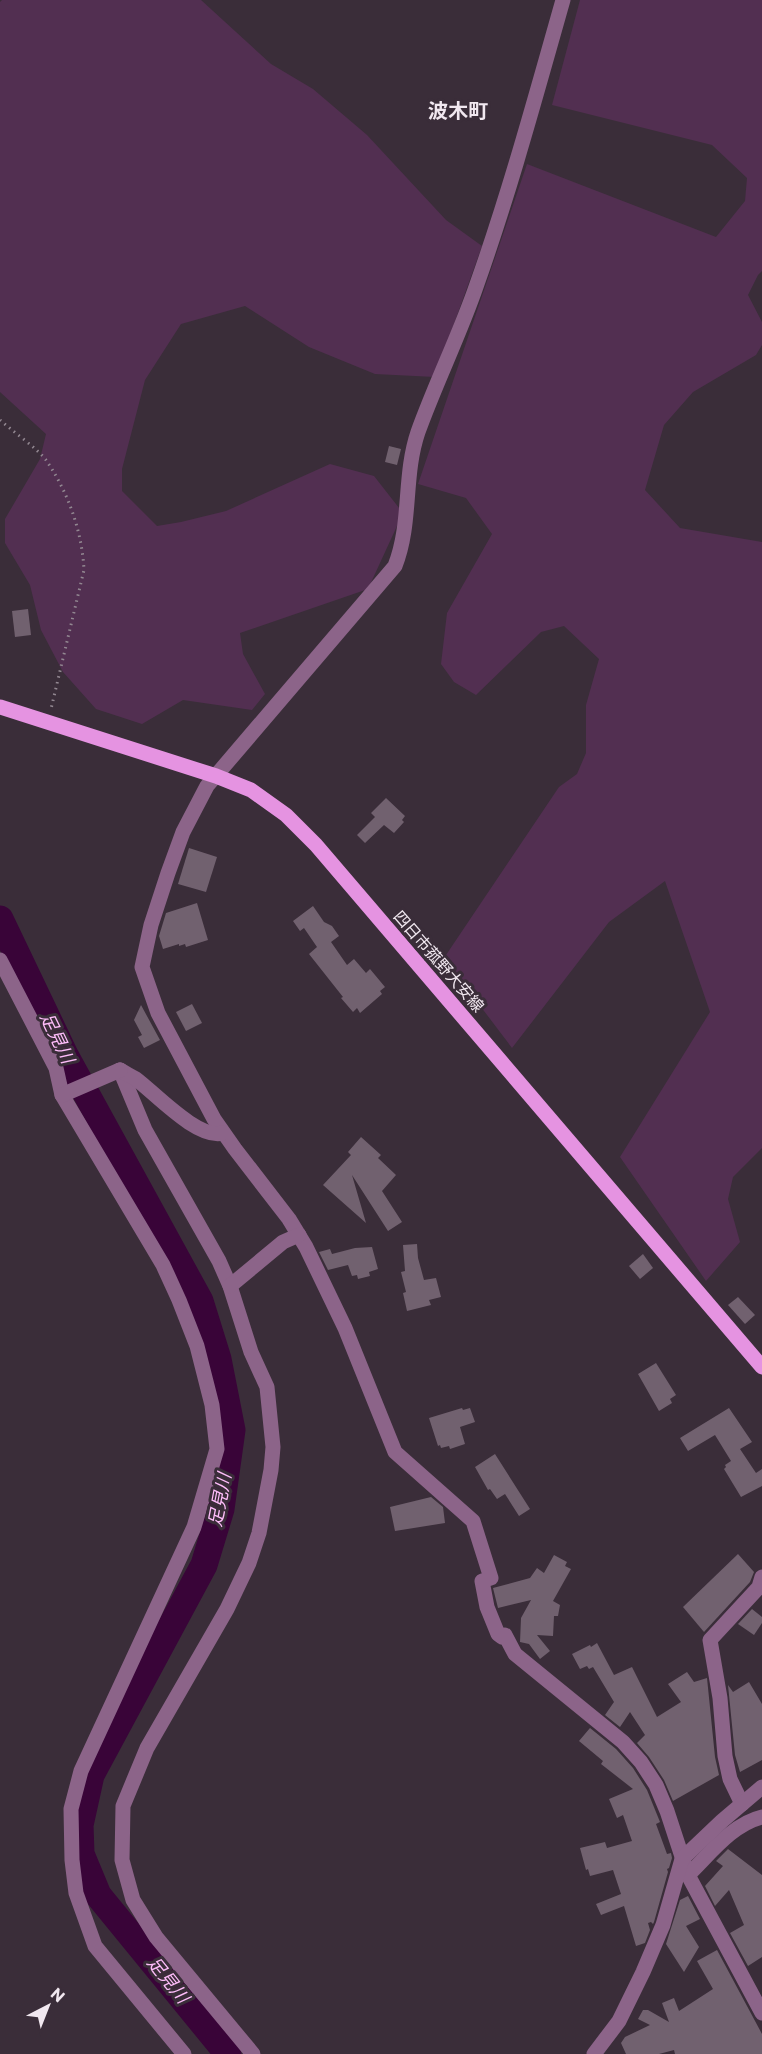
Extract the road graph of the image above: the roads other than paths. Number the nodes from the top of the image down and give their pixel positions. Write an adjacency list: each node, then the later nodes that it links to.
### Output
1 (563, 0): 3 (street)
2 (0, 707): 3 (main road, 四日市菰野大安線)
3 (216, 776): 7 (street); 10 (main road, 四日市菰野大安線)
4 (0, 960): 6 (street)
5 (120, 1070): 6 (street); 7 (street); 9 (street)
6 (62, 1095): 18 (street)
7 (223, 1133): 8 (street)
8 (299, 1235): 9 (street); 15 (street)
9 (230, 1286): 19 (street)
10 (762, 1367)
11 (762, 1577): 13 (street)
12 (762, 1787): 13 (street)
13 (742, 1804): 15 (street)
14 (762, 1817): 16 (street)
15 (682, 1859): 16 (street); 20 (street)
16 (688, 1875): 17 (street)
17 (762, 2013)
18 (184, 2054)
19 (253, 2054)
20 (594, 2054)

